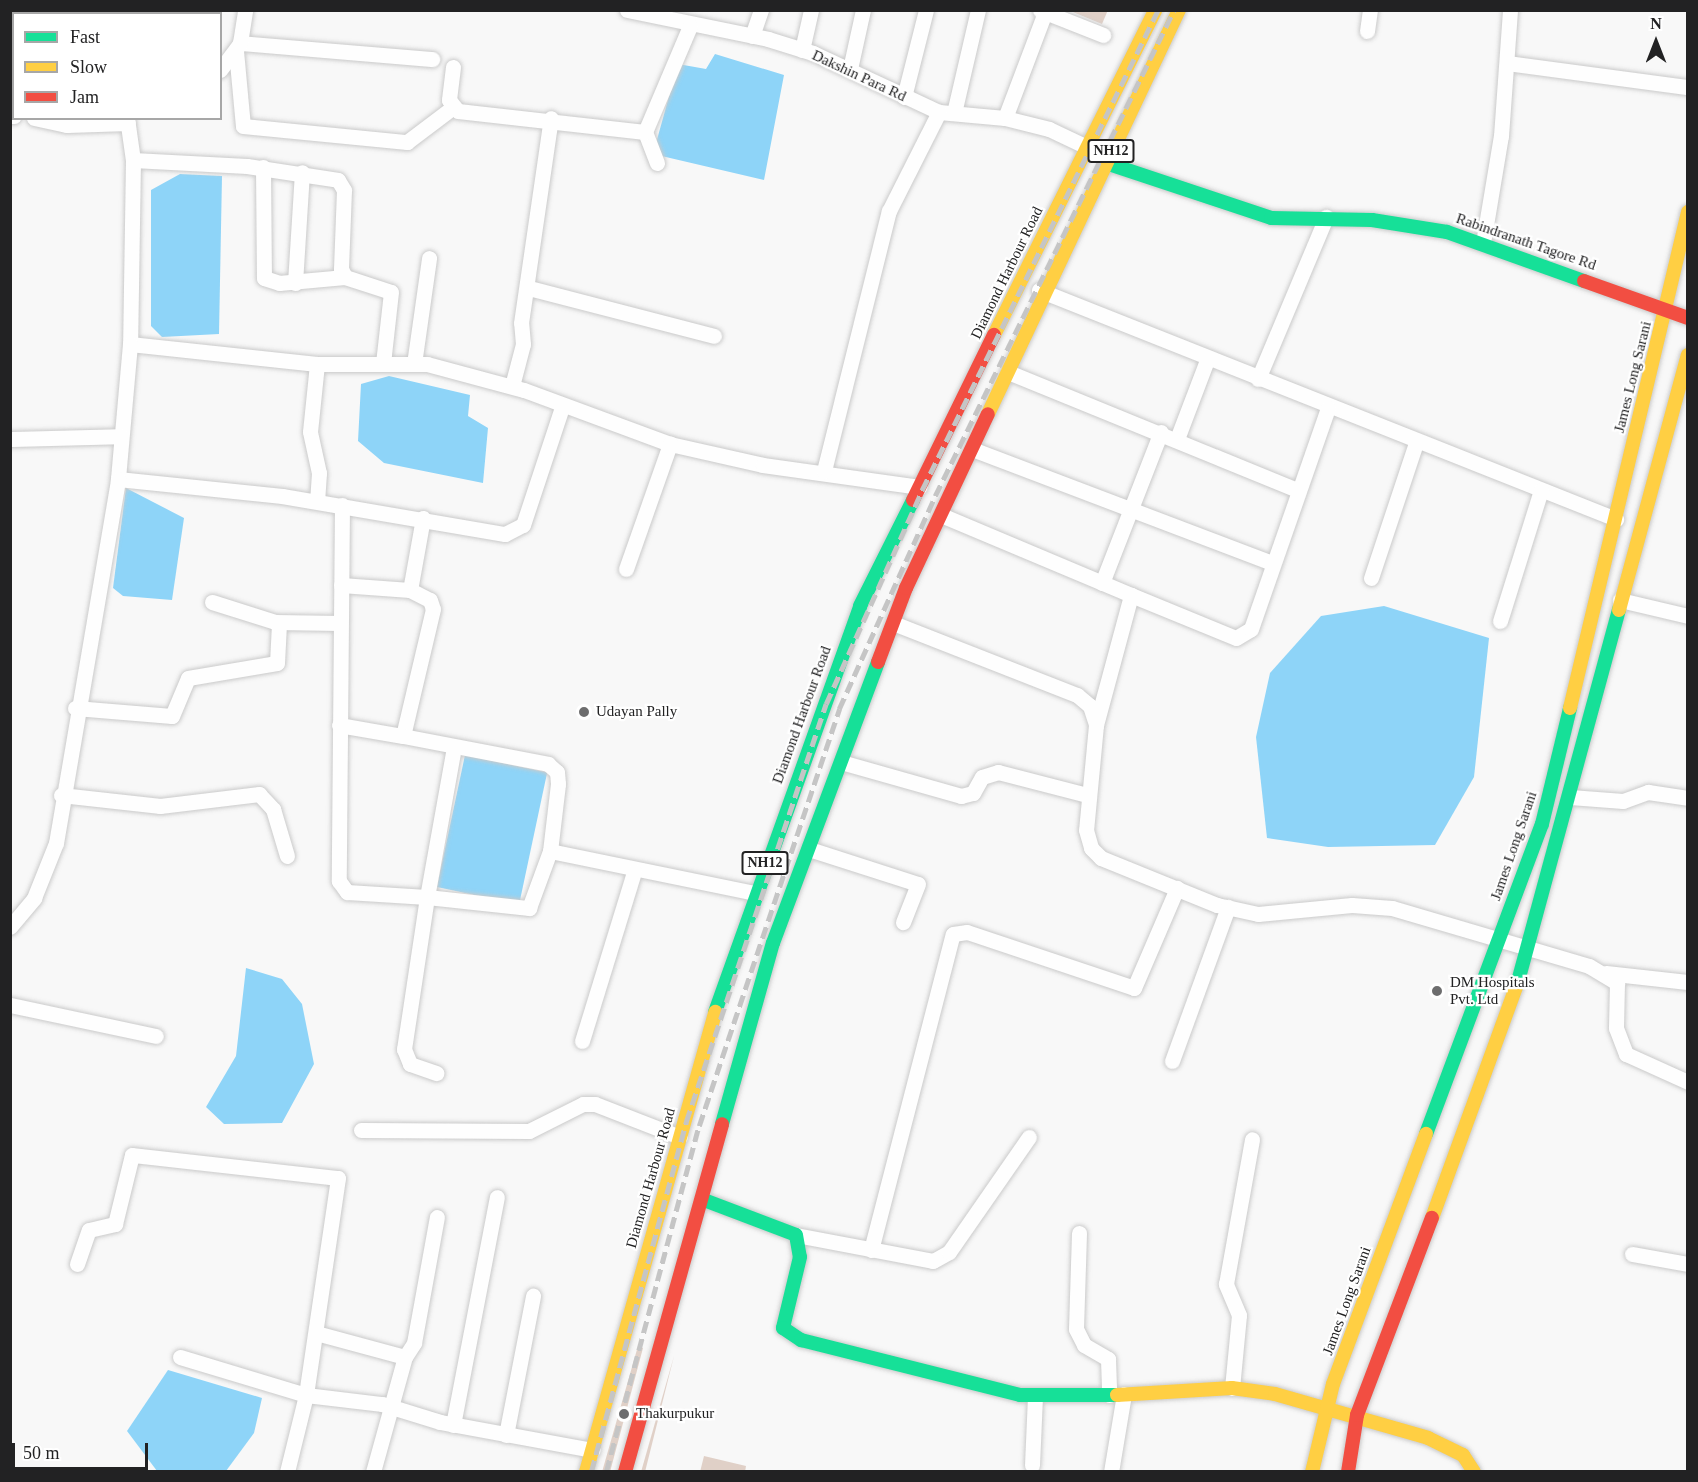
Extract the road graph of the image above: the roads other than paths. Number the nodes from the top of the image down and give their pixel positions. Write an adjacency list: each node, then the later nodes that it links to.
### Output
1 (245, 10): 17 (street)
2 (627, 10): 13 (street, Dakshin Para Rd)
3 (761, 10): 16 (street)
4 (811, 10): 18 (street)
5 (863, 10): 23 (street)
6 (926, 10): 25 (street)
7 (978, 10): 27 (street)
8 (1155, 10): 33 (main road, Diamond Harbour Road / NH12)
9 (1179, 10): 36 (main road, NH12)
10 (1370, 10): 14 (street)
11 (1510, 10): 20 (street)
12 (1042, 11): 15 (street); 29 (street)
13 (690, 26): 16 (street, Dakshin Para Rd); 32 (street)
14 (1366, 31)
15 (1103, 35)
16 (752, 36): 18 (street, Dakshin Para Rd)
17 (238, 47): 19 (street); 21 (street); 26 (street)
18 (802, 50): 23 (street, Dakshin Para Rd)
19 (432, 59)
20 (1507, 63): 24 (street); 41 (street)
21 (222, 67)
22 (453, 67): 26 (street)
23 (850, 69): 25 (street, Dakshin Para Rd)
24 (1688, 87)
25 (904, 97): 27 (street, Dakshin Para Rd)
26 (452, 108): 28 (street)
27 (946, 112): 29 (street, Dakshin Para Rd); 69 (street)
28 (551, 118): 32 (street); 46 (street)
29 (1005, 118): 33 (street, Dakshin Para Rd)
30 (43, 120): 31 (street)
31 (127, 121): 34 (street)
32 (645, 132): 35 (street)
33 (1087, 147): 45 (main road, Diamond Harbour Road / NH12)
34 (133, 160): 37 (street); 51 (street)
35 (657, 163)
36 (1106, 163): 40 (main road, Rabindranath Tagore Rd); 47 (main road, NH12)
37 (263, 167): 38 (street); 44 (street)
38 (302, 172): 43 (street); 44 (street)
39 (1688, 213): 48 (main road, James Long Sarani)
40 (1326, 217): 41 (main road, Rabindranath Tagore Rd); 58 (street)
41 (1483, 243): 48 (main road, Rabindranath Tagore Rd)
42 (429, 258): 56 (street)
43 (345, 277): 44 (street); 54 (street)
44 (295, 283)
45 (1020, 283): 47 (street); 71 (main road, Diamond Harbour Road / NH12)
46 (528, 288): 50 (street); 59 (street)
47 (1046, 293): 53 (street); 57 (main road, NH12)
48 (1667, 308): 49 (main road, Rabindranath Tagore Rd); 79 (main road, James Long Sarani)
49 (1688, 318)
50 (714, 336)
51 (130, 344): 55 (street); 63 (street)
52 (1688, 355): 80 (main road)
53 (1207, 360): 58 (street); 65 (street)
54 (383, 363): 55 (street); 56 (street)
55 (317, 364): 74 (street)
56 (414, 364): 59 (street)
57 (1008, 372): 62 (street); 68 (main road, NH12)
58 (1258, 379): 61 (street)
59 (512, 386): 60 (street)
60 (562, 407): 67 (street); 78 (street)
61 (1328, 408): 66 (street); 72 (street)
62 (1161, 432): 65 (street); 76 (street)
63 (121, 436): 64 (street); 70 (street)
64 (10, 438)
65 (1178, 439): 72 (street)
66 (1416, 443): 73 (street); 84 (street)
67 (670, 444): 69 (street); 83 (street)
68 (972, 448): 76 (street); 77 (main road, NH12)
69 (824, 471): 71 (street)
70 (118, 480): 74 (street); 97 (street)
71 (919, 487): 82 (main road, Diamond Harbour Road / NH12)
72 (1297, 490): 81 (street)
73 (1541, 490): 79 (street); 93 (street)
74 (317, 501): 75 (street)
75 (342, 505): 78 (street); 87 (street)
76 (1132, 508): 81 (street); 86 (street)
77 (941, 515): 85 (main road, NH12); 86 (street)
78 (423, 518): 88 (street)
79 (1616, 519): 80 (main road); 117 (main road, James Long Sarani)
80 (1640, 529): 90 (main road)
81 (1272, 563): 89 (street)
82 (879, 568): 85 (main road); 112 (main road, Diamond Harbour Road / NH12)
83 (626, 569)
84 (1371, 578)
85 (909, 582): 96 (main road, NH12)
86 (1102, 583): 89 (street)
87 (341, 585): 88 (street); 95 (street)
88 (410, 590): 100 (street)
89 (1131, 595): 99 (street)
90 (1620, 600): 92 (street); 105 (main road)
91 (213, 602): 94 (street)
92 (1688, 616)
93 (1500, 621)
94 (279, 623): 95 (street); 97 (street)
95 (340, 623): 98 (street)
96 (893, 623): 99 (street); 102 (main road, NH12)
97 (75, 708): 103 (street)
98 (339, 725): 100 (street); 113 (street)
99 (1096, 725): 104 (street)
100 (403, 736): 101 (street)
101 (454, 747): 108 (street); 113 (street)
102 (841, 762): 104 (street); 107 (main road, NH12)
103 (61, 795): 109 (street); 116 (street)
104 (1087, 795): 111 (street)
105 (1570, 797): 106 (street); 118 (main road)
106 (1688, 798)
107 (809, 849): 115 (street); 132 (main road, NH12)
108 (550, 851): 110 (street); 113 (street)
109 (287, 856)
110 (634, 872): 112 (street); 123 (street)
111 (1178, 888): 114 (street); 136 (street)
112 (754, 893): 128 (main road, Diamond Harbour Road / NH12)
113 (428, 897): 125 (street)
114 (1228, 907): 117 (street); 124 (street)
115 (903, 922)
116 (11, 927)
117 (1498, 942): 118 (street); 151 (main road, James Long Sarani)
118 (1527, 951): 119 (street); 152 (main road)
119 (1606, 973): 120 (street); 126 (street)
120 (1688, 982)
121 (10, 1005): 122 (street)
122 (156, 1036)
123 (582, 1041)
124 (1172, 1061)
125 (436, 1073)
126 (1688, 1082)
127 (362, 1130): 128 (street)
128 (680, 1137): 141 (main road, Diamond Harbour Road / NH12)
129 (1029, 1137): 136 (street)
130 (1252, 1139): 146 (street)
131 (497, 1197): 153 (street)
132 (704, 1200): 135 (main road); 142 (main road, NH12)
133 (437, 1217): 145 (street)
134 (1079, 1233): 148 (street)
135 (796, 1234): 136 (street); 149 (main road)
136 (871, 1250)
137 (1632, 1254): 139 (street)
138 (77, 1264): 143 (street)
139 (1688, 1264)
140 (533, 1296): 154 (street)
141 (634, 1299): 142 (main road); 155 (main road, Diamond Harbour Road / NH12)
142 (669, 1309): 160 (main road, NH12)
143 (316, 1333): 145 (street); 147 (street)
144 (180, 1357): 147 (street)
145 (405, 1357): 150 (street)
146 (1233, 1388): 148 (main road); 151 (main road)
147 (306, 1395): 150 (street); 157 (street)
148 (1117, 1395): 149 (main road); 161 (street)
149 (1035, 1396): 156 (street)
150 (389, 1406): 153 (street); 158 (street)
151 (1328, 1406): 152 (main road); 162 (main road, James Long Sarani)
152 (1357, 1414): 163 (main road); 164 (main road)
153 (453, 1425): 154 (street)
154 (506, 1435): 155 (street)
155 (592, 1450): 159 (main road, Diamond Harbour Road / NH12)
156 (1032, 1465)
157 (287, 1472)
158 (373, 1472)
159 (586, 1472)
160 (625, 1472)
161 (1111, 1472)
162 (1312, 1472)
163 (1348, 1472)
164 (1474, 1472)

